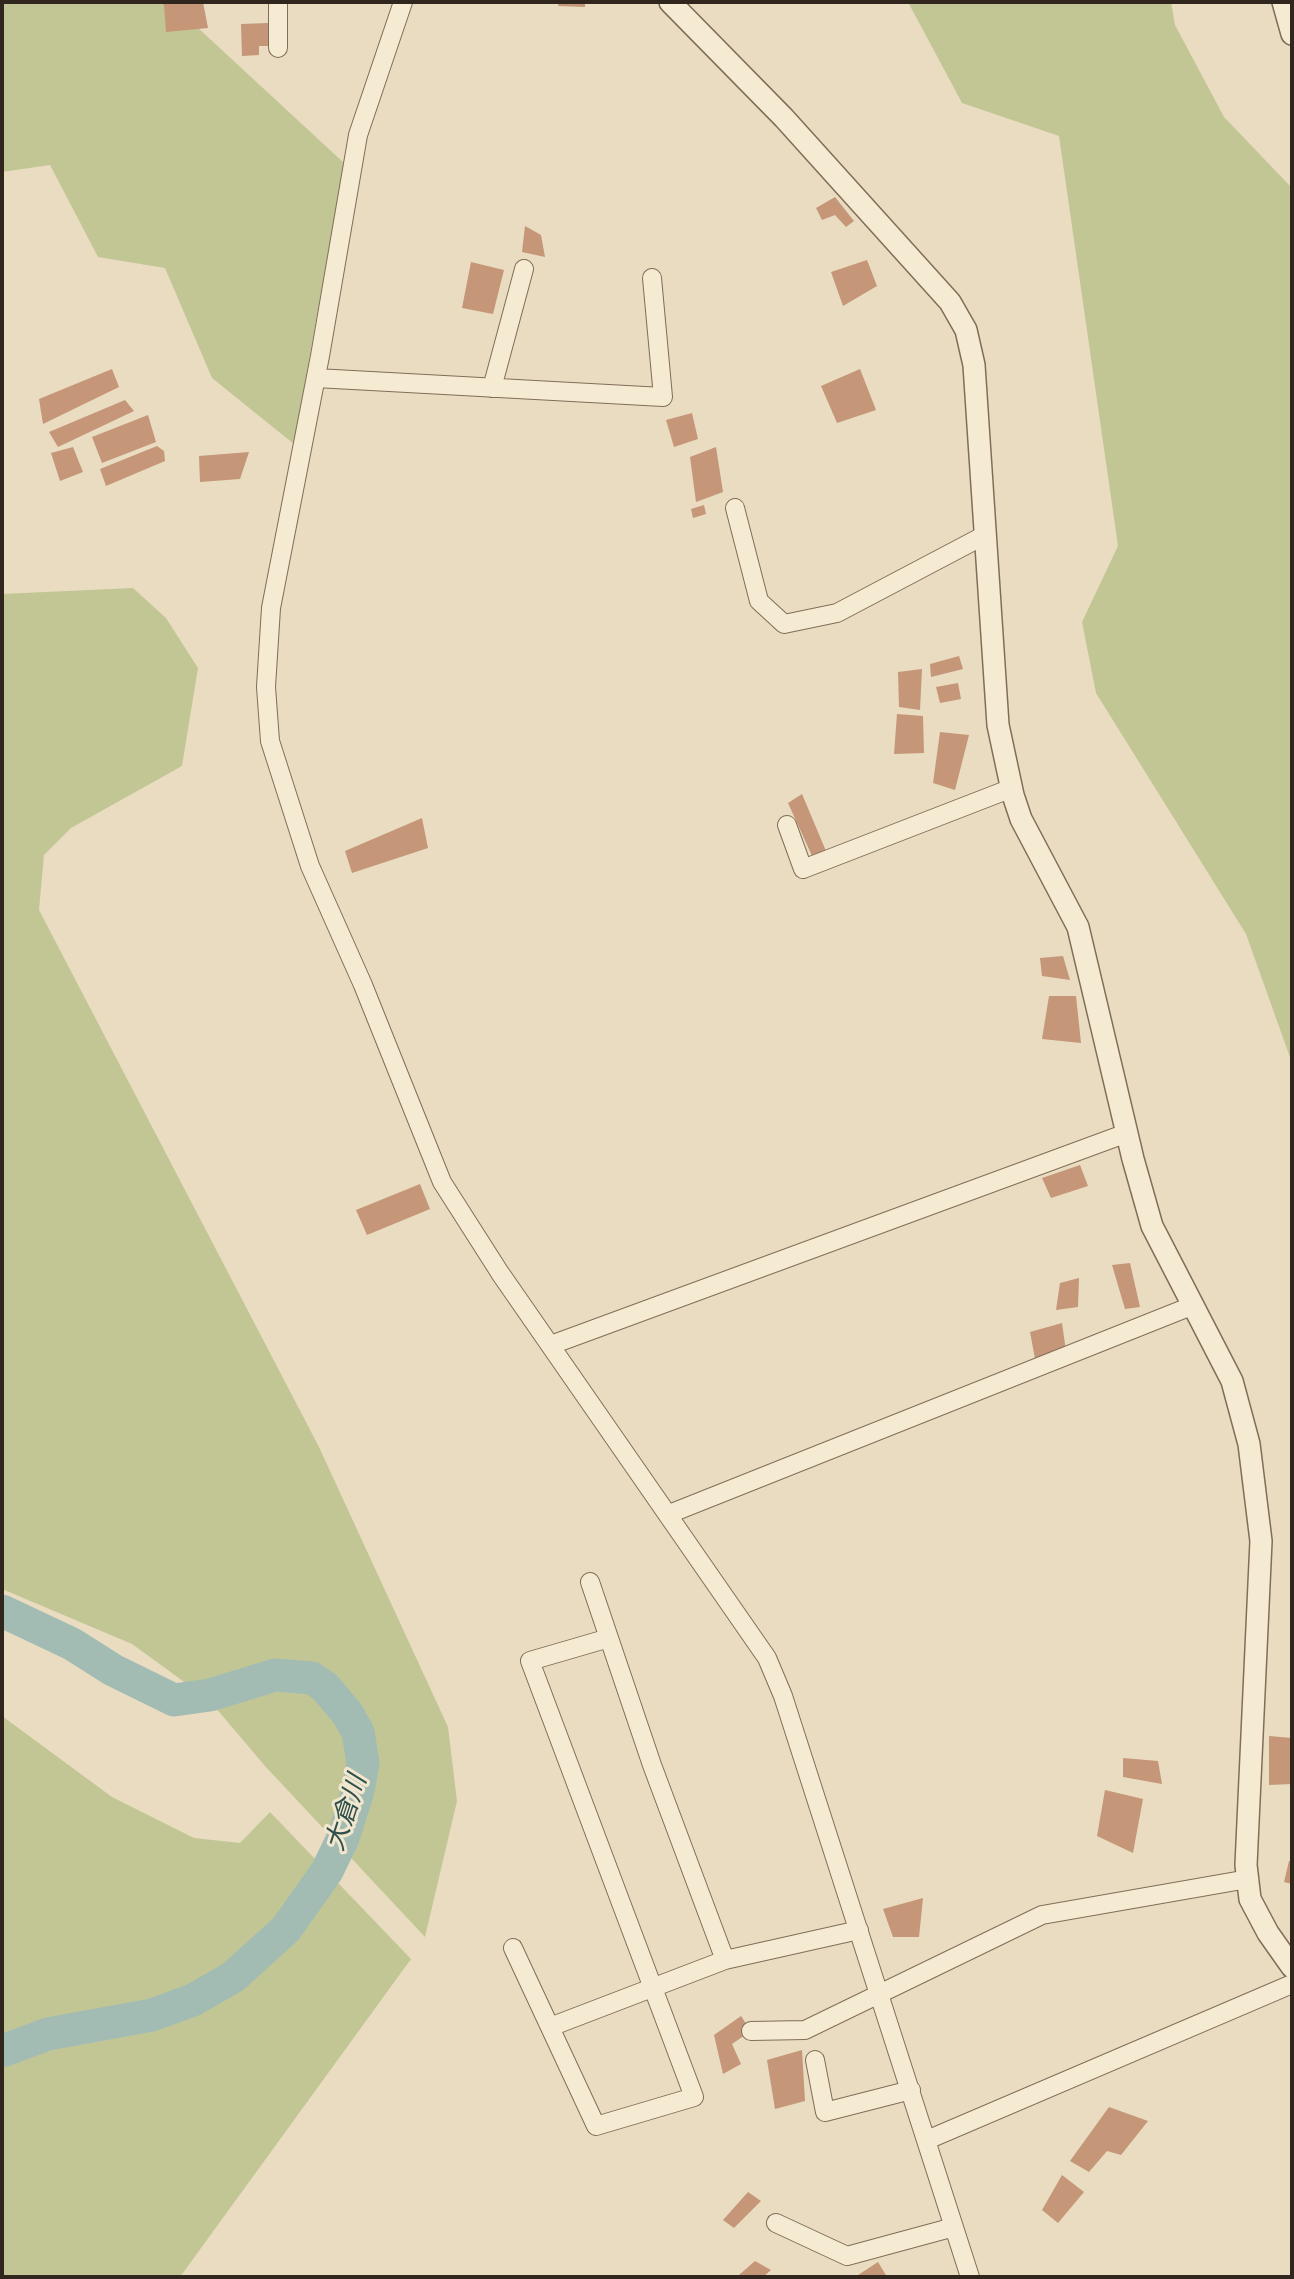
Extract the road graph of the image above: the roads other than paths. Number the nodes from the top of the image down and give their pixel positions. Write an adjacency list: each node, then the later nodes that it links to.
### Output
1 (278, 2): 6 (street)
2 (403, 2): 9 (street)
3 (670, 2): 12 (street)
4 (1283, 2): 5 (street)
5 (1292, 34)
6 (278, 48)
7 (524, 269): 10 (street)
8 (652, 278): 10 (street)
9 (316, 378): 10 (street); 17 (street)
10 (492, 388)
11 (736, 508): 12 (street)
12 (985, 535): 13 (street)
13 (1012, 788): 14 (street); 15 (street)
14 (787, 825)
15 (1127, 1133): 16 (street); 17 (street)
16 (1194, 1305): 18 (street); 21 (street)
17 (551, 1345): 18 (street)
18 (669, 1514): 22 (street)
19 (590, 1581): 20 (street)
20 (609, 1638): 24 (street); 27 (street)
21 (1248, 1880): 25 (street); 28 (street)
22 (859, 1930): 24 (street); 28 (street)
23 (513, 1948): 29 (street)
24 (725, 1960): 27 (street)
25 (1292, 1967)
26 (1292, 1984): 33 (street)
27 (653, 1988): 29 (street); 29 (street)
28 (878, 1993): 30 (street); 32 (street)
29 (550, 2027)
30 (751, 2031)
31 (815, 2060): 32 (street)
32 (911, 2090): 33 (street)
33 (927, 2140): 35 (street)
34 (776, 2223): 35 (street)
35 (954, 2227): 36 (street)
36 (970, 2277)

